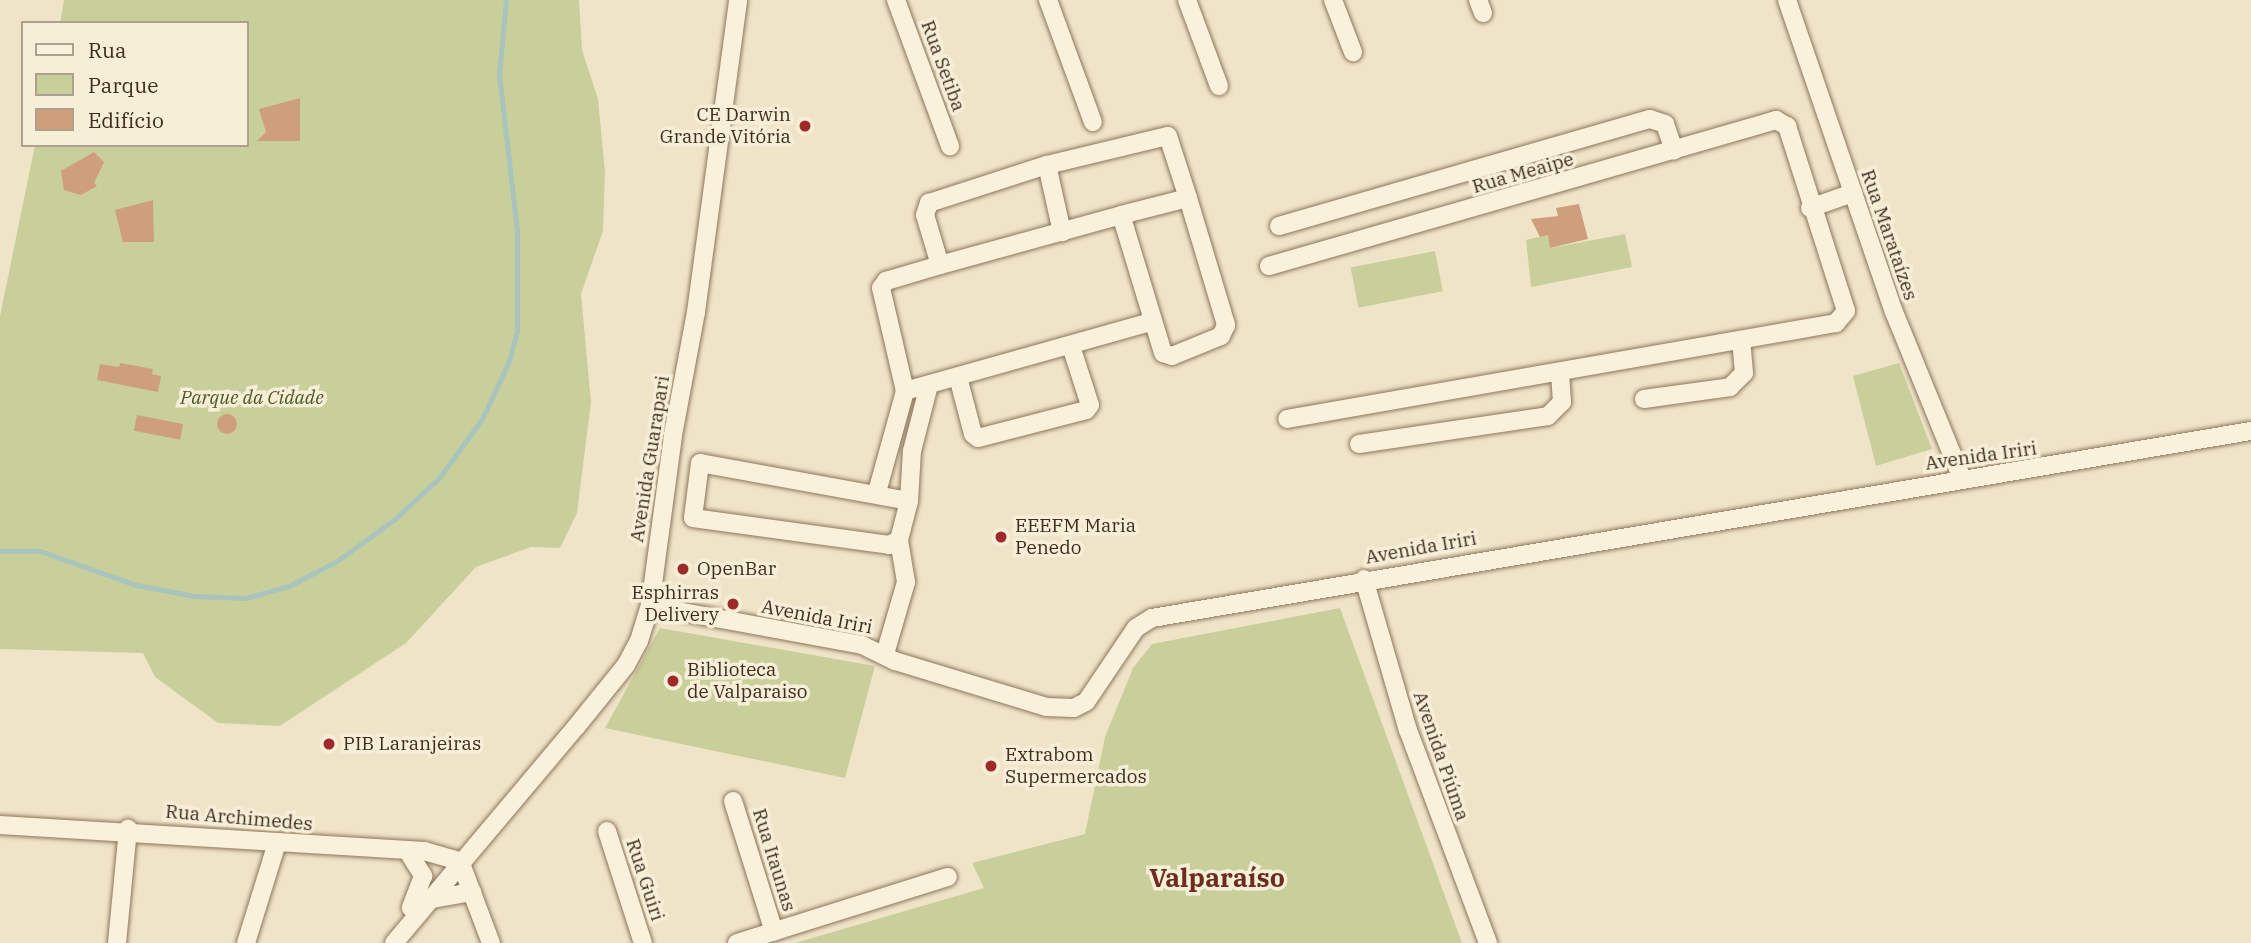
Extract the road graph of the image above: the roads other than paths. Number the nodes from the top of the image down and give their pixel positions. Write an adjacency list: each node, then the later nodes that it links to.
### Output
1 (738, 0): 32 (street, Avenida Guarapari)
2 (896, 0): 10 (street, Rua Setiba)
3 (1048, 0): 9 (street)
4 (1187, 0): 8 (street)
5 (1334, 0): 7 (street)
6 (1787, 0): 13 (street, Rua Marataízes)
7 (1353, 52)
8 (1219, 86)
9 (1093, 122)
10 (950, 146)
11 (1674, 150): 15 (street, Rua Meaipe); 17 (street); 20 (street, Rua Meaipe)
12 (1046, 165): 14 (street); 18 (street); 19 (street)
13 (1853, 193): 15 (street); 34 (street, Rua Marataízes)
14 (1188, 198): 16 (street); 21 (street)
15 (1810, 208): 22 (street)
16 (1121, 215): 18 (street); 21 (street)
17 (1279, 226)
18 (1062, 232): 19 (street)
19 (940, 265): 27 (street)
20 (1269, 266)
21 (1151, 323): 23 (street)
22 (1741, 341): 24 (street); 28 (street)
23 (1071, 346): 25 (street); 25 (street)
24 (1560, 373): 29 (street); 31 (street)
25 (958, 377): 26 (street)
26 (929, 385): 27 (street); 36 (street)
27 (905, 391): 35 (street)
28 (1644, 399)
29 (1287, 419)
30 (2251, 431): 34 (street, Avenida Iriri)
31 (1359, 444)
32 (670, 460): 33 (street); 37 (street, Avenida Guarapari)
33 (699, 463): 35 (street); 38 (street)
34 (1962, 479): 40 (street, Avenida Iriri)
35 (877, 492): 36 (street)
36 (909, 501): 39 (street)
37 (661, 513): 38 (street); 41 (street, Avenida Guarapari)
38 (693, 518): 39 (street)
39 (900, 540): 42 (street)
40 (1364, 579): 42 (street, Avenida Iriri); 61 (street, Avenida Piúma)
41 (650, 606): 42 (street, Avenida Iriri); 49 (street, Avenida Guarapari)
42 (885, 654)
43 (733, 801): 54 (street, Rua Itaunas)
44 (0, 825): 45 (street, Rua Archimedes)
45 (128, 829): 47 (street, Rua Archimedes); 55 (street)
46 (607, 831): 59 (street, Rua Guiri)
47 (276, 843): 48 (street, Rua Archimedes); 56 (street)
48 (407, 850): 49 (street, Rua Archimedes); 53 (street)
49 (460, 861): 51 (street); 52 (street, Avenida Guarapari)
50 (948, 877): 54 (street)
51 (472, 892): 52 (street); 58 (street)
52 (428, 900): 53 (street, Avenida Guarapari)
53 (409, 922): 57 (street)
54 (774, 932): 60 (street)
55 (117, 943)
56 (246, 943)
57 (394, 943)
58 (491, 943)
59 (643, 943)
60 (737, 943)
61 (1488, 943)

